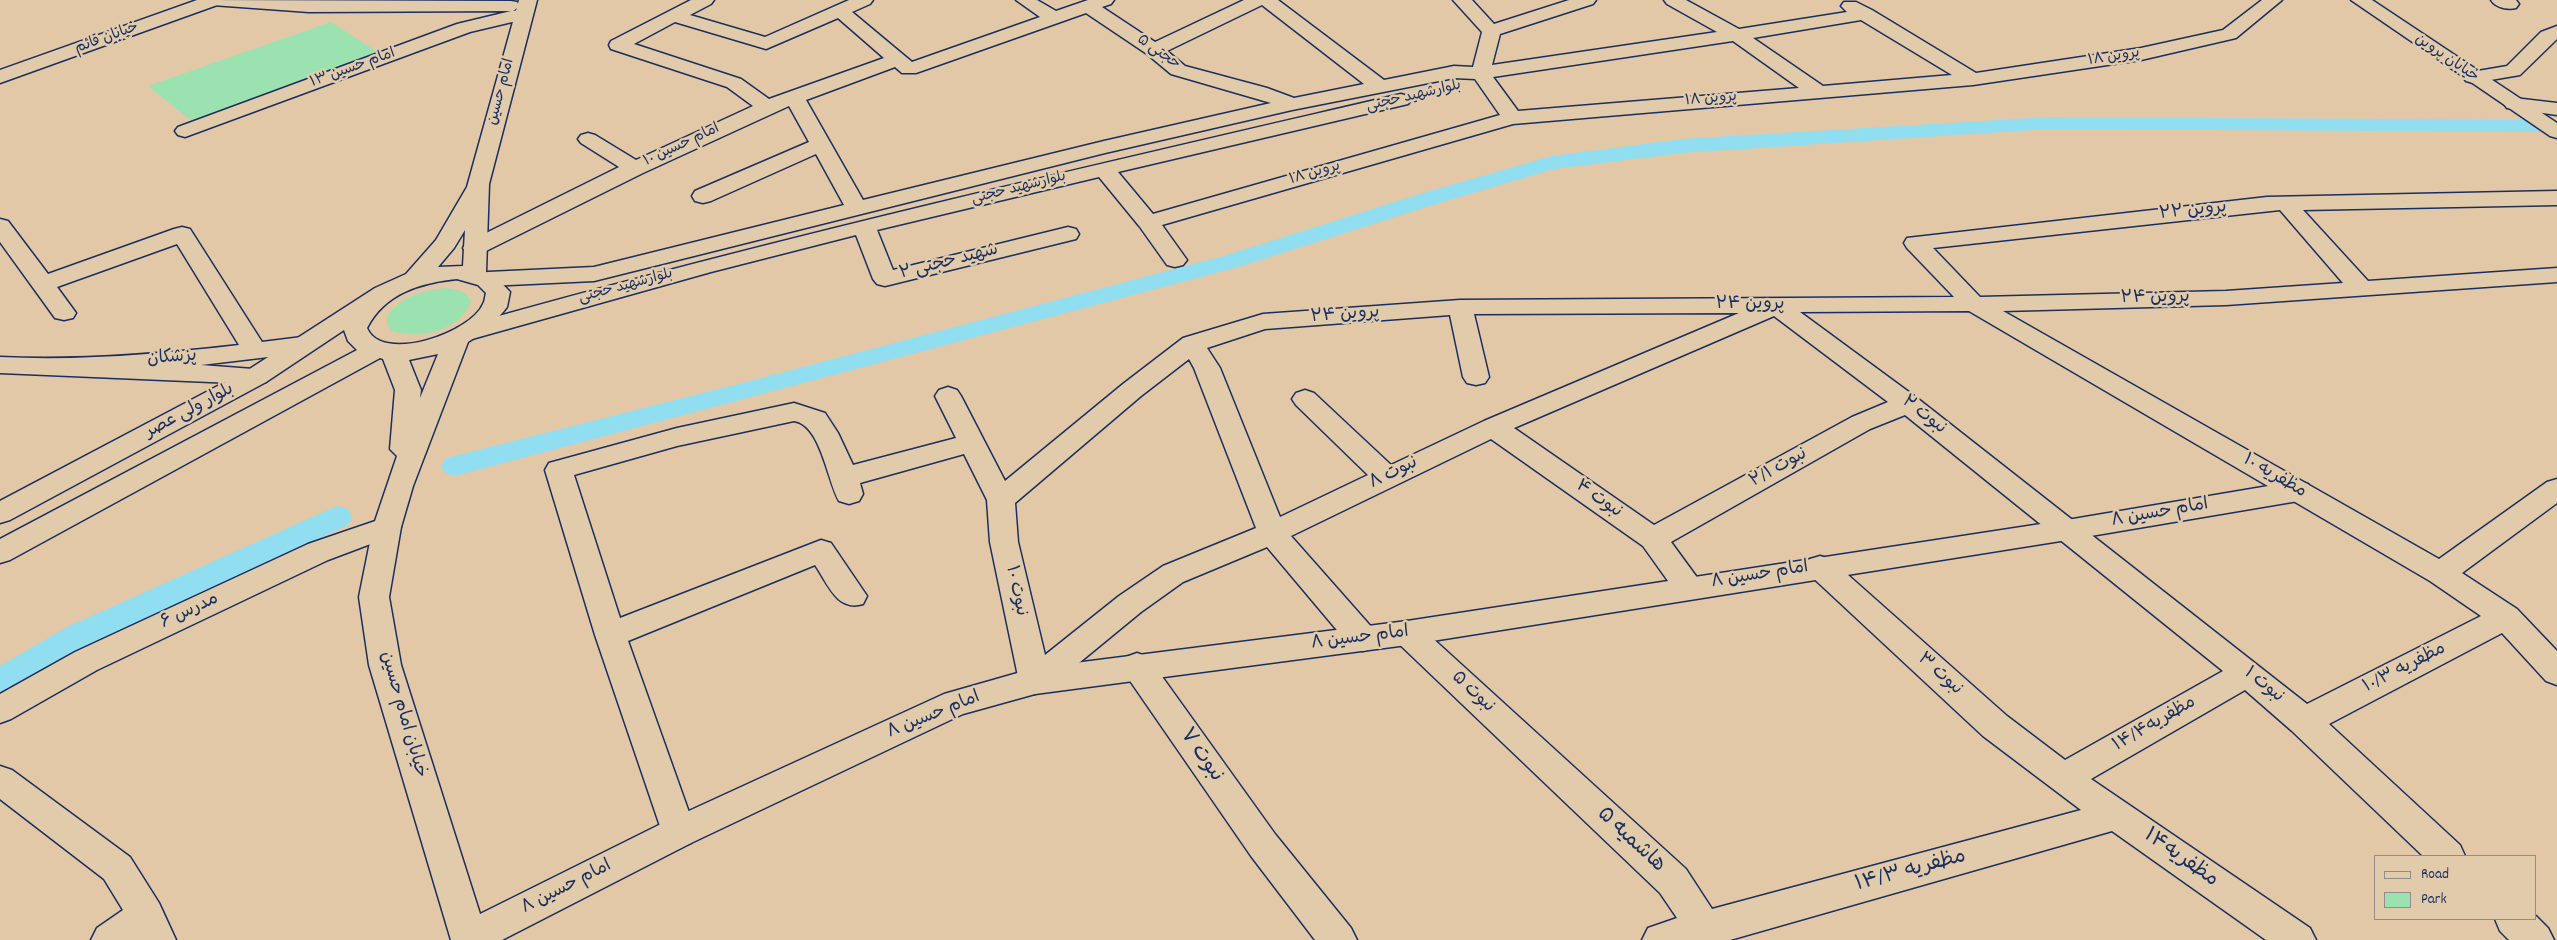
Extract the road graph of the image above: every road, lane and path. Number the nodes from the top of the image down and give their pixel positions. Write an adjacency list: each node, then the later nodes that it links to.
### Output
1 (213, 0): 14 (street); 25 (street, خیابان قائم)
2 (705, 0): 17 (street)
3 (864, 0): 15 (street)
4 (1025, 0): 18 (street)
5 (1258, 0): 22 (street)
6 (1267, 0): 28 (street)
7 (1462, 0): 19 (street)
8 (1587, 0): 19 (street)
9 (1673, 0): 21 (street)
10 (1838, 0): 16 (street)
11 (2273, 0): 27 (street, پروین ۱۸)
12 (2360, 0): 26 (street, خیابان پروین)
13 (1097, 3): 18 (street); 22 (street, حجتی ۵)
14 (526, 7): 36 (street, امام حسین ۱۳); 42 (street, امام حسین)
15 (840, 11): 17 (street); 23 (street)
16 (1866, 14): 21 (street); 27 (street)
17 (673, 16): 33 (street)
18 (1054, 18): 23 (street)
19 (1491, 31): 24 (street)
20 (2557, 32): 26 (street)
21 (1738, 36): 24 (street); 29 (street)
22 (1154, 50): 31 (street, حجتی ۵)
23 (897, 60): 30 (street, ۱۰ امام حسین)
24 (1481, 73): 28 (street, بلوارشهید حجتی); 35 (street); 41 (street, بلوارشهید حجتی)
25 (0, 77)
26 (2472, 77): 32 (street, خیابان پروین)
27 (1973, 79): 29 (street, پروین ۱۸)
28 (1379, 86): 31 (street, بلوارشهید حجتی)
29 (1817, 91): 35 (street, پروین ۱۸)
30 (794, 97): 33 (street, ۱۰ امام حسین); 39 (street)
31 (1292, 104): 46 (street, بلوارشهید حجتی)
32 (2514, 104): 34 (street); 37 (street, خیابان پروین)
33 (767, 107): 40 (street, ۱۰ امام حسین)
34 (2557, 109)
35 (1512, 118): 47 (street, پروین ۱۸)
36 (185, 131)
37 (2557, 132)
38 (588, 139): 40 (street)
39 (821, 144): 43 (street); 46 (street)
40 (635, 168): 50 (street, ۱۰ امام حسین)
41 (1104, 169): 46 (street, بلوارشهید حجتی); 47 (street)
42 (478, 184): 50 (street, امام حسین); 54 (street, امام حسین)
43 (703, 196)
44 (2557, 198): 45 (street, پروین ۲۲)
45 (2286, 204): 56 (street); 58 (street, پروین ۲۲)
46 (860, 217): 49 (street, شهید حجتی ۲); 53 (street, بلوارشهید حجتی); 62 (street, بلوارشهید حجتی)
47 (1148, 222): 51 (street)
48 (0, 226): 55 (street)
49 (1068, 234)
50 (474, 248): 53 (street, امام حسین)
51 (1175, 260)
52 (2557, 275): 56 (street, پروین ۲۴)
53 (481, 277): 54 (street, بلوارشهید حجتی); 62 (street)
54 (415, 278): 57 (street)
55 (43, 284): 61 (street); 65 (street)
56 (2361, 288): 58 (street, پروین ۲۴)
57 (373, 300): 64 (street); 65 (street, پزشکان)
58 (1974, 304): 59 (street, پروین ۲۴); 77 (street, مظفریه ۱۰)
59 (1776, 306): 60 (street, پروین ۲۴); 71 (street, نبوت ۲); 72 (street, نبوت ۸)
60 (1460, 307): 63 (street, پروین ۲۴); 67 (street)
61 (64, 313)
62 (464, 335): 64 (street, بلوارشهید حجتی); 75 (street, خیابان امام حسین)
63 (1192, 344): 78 (street, پروین ۲۴); 82 (street)
64 (385, 352): 68 (street, بلوار ولی عصر); 75 (street, خیابان امام حسین)
65 (256, 363): 66 (street, پزشکان); 68 (street); 79 (street, بلوار ولی عصر)
66 (0, 365)
67 (1476, 377)
68 (291, 394): 84 (street, بلوار ولی عصر)
69 (948, 396): 73 (street)
70 (1305, 400): 74 (street)
71 (1908, 404): 81 (street, نبوت ۲); 83 (street, نبوت ۲/۱)
72 (1493, 426): 74 (street, نبوت ۸); 83 (street, نبوت ۴)
73 (972, 443): 78 (street); 91 (street)
74 (1387, 477): 82 (street, نبوت ۸)
75 (399, 486): 80 (street, خیابان امام حسین)
76 (2557, 489): 86 (street)
77 (2298, 491): 81 (street, امام حسین ۸); 86 (street, مظفریه ۱۰)
78 (1001, 500): 96 (street, نبوت ۱۰)
79 (0, 512)
80 (387, 527): 97 (street, مدرس ۶); 108 (street, خیابان امام حسین)
81 (2067, 530): 85 (street, امام حسین ۸); 95 (street, نبوت ۱)
82 (1272, 533): 92 (street); 96 (street, نبوت ۸)
83 (1653, 539): 87 (street, نبوت ۴)
84 (0, 552)
85 (1820, 567): 87 (street, امام حسین ۸); 100 (street, نبوت ۳)
86 (2440, 573): 89 (street, مظفریه ۱۰)
87 (1689, 588): 90 (street, امام حسین ۸)
88 (852, 596): 91 (street)
89 (2506, 617): 94 (street, مظفریه ۱۰); 98 (street, مظفریه ۱۰/۳)
90 (1407, 633): 92 (street, امام حسین ۸); 99 (street, نبوت ۵)
91 (610, 635): 103 (street)
92 (1363, 639): 93 (street, امام حسین ۸)
93 (1137, 666): 96 (street, امام حسین ۸); 110 (street, نبوت ۷)
94 (2557, 672)
95 (2246, 673): 98 (street, نبوت ۱); 100 (street, مظفریه۱۴/۴)
96 (1035, 680): 103 (street, امام حسین ۸)
97 (0, 710)
98 (2304, 720): 104 (street, نبوت ۱)
99 (1536, 754): 107 (street, هاشمیه ۵)
100 (2063, 778): 102 (street, مظفریه۱۴)
101 (0, 780): 106 (street)
102 (2117, 815): 107 (street, مظفریه ۱۴/۳); 112 (street, مظفریه۱۴)
103 (679, 832): 108 (street, امام حسین ۸)
104 (2446, 855)
105 (2514, 920): 113 (street)
106 (151, 928): 109 (street)
107 (1707, 934): 111 (street, مظفریه ۱۴/۳)
108 (467, 939)
109 (110, 940)
110 (1338, 940)
111 (1661, 940)
112 (2297, 940)
113 (2535, 940)

